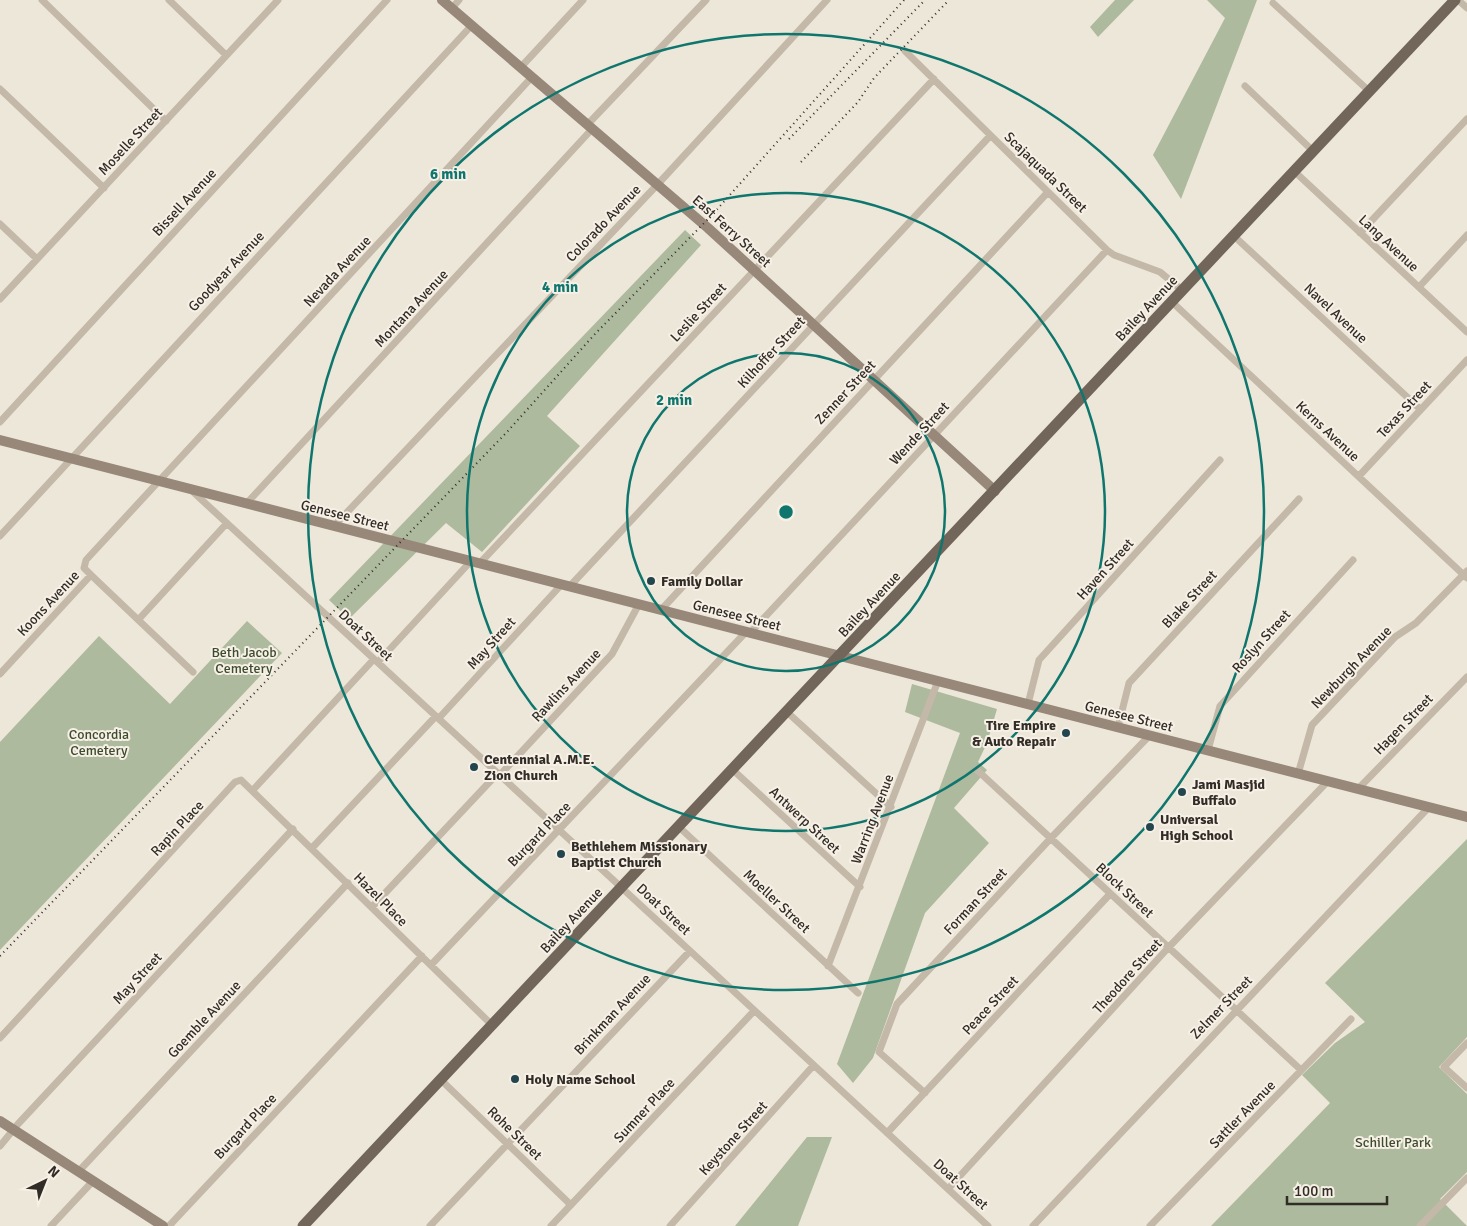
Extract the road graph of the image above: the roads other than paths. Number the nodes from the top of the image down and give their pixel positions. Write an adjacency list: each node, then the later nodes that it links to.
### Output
1 (42, 0): 24 (street)
2 (169, 0): 16 (street)
3 (278, 0): 16 (street, Moselle Street)
4 (387, 0): 48 (street, Bissell Avenue)
5 (442, 0): 12 (main road, East Ferry Street)
6 (459, 0): 12 (street)
7 (583, 0): 17 (street)
8 (706, 0): 25 (street, Montana Avenue)
9 (827, 0): 29 (street, Colorado Avenue)
10 (1456, 0): 13 (street); 22 (main road, Bailey Avenue)
11 (1273, 3): 22 (street)
12 (452, 8): 14 (main road, East Ferry Street)
13 (1467, 8)
14 (472, 25): 17 (main road, East Ferry Street); 51 (street, Goodyear Avenue)
15 (905, 51): 19 (street, Scajaquada Street)
16 (226, 56): 24 (street, Moselle Street)
17 (521, 67): 18 (main road, East Ferry Street)
18 (532, 77): 25 (main road, East Ferry Street); 54 (street, Nevada Avenue)
19 (934, 79): 26 (street, Scajaquada Street); 38 (street, Leslie Street)
20 (1245, 86): 27 (street)
21 (0, 89): 30 (street)
22 (1369, 92): 27 (main road, Bailey Avenue)
23 (1467, 119): 33 (street)
24 (166, 121): 30 (street, Moselle Street)
25 (591, 126): 29 (main road, East Ferry Street); 58 (street, Montana Avenue)
26 (990, 136): 31 (street, Scajaquada Street); 43 (street, Kilhoffer Street)
27 (1313, 151): 28 (main road, Bailey Avenue)
28 (1294, 172): 33 (street, Lang Avenue); 35 (main road, Bailey Avenue)
29 (658, 184): 38 (main road, East Ferry Street); 60 (street, Colorado Avenue)
30 (104, 188): 37 (street, Moselle Street)
31 (1048, 192): 36 (street, Scajaquada Street); 46 (street, Zenner Street)
32 (0, 224): 37 (street)
33 (1360, 233): 39 (street, Lang Avenue)
34 (1467, 235): 39 (street)
35 (1234, 236): 40 (main road, Bailey Avenue); 47 (street, Navel Avenue)
36 (1107, 250): 40 (street, Scajaquada Street); 49 (street, Wende Street)
37 (37, 259): 41 (street, Moselle Street)
38 (754, 270): 43 (main road, East Ferry Street); 63 (street, Leslie Street)
39 (1418, 287): 44 (street, Lang Avenue)
40 (1183, 291): 42 (main road, Bailey Avenue)
41 (0, 299)
42 (1172, 302): 53 (street, Kerns Avenue); 56 (main road, Bailey Avenue)
43 (814, 324): 46 (main road, East Ferry Street); 66 (street, Kilhoffer Street)
44 (1467, 332)
45 (1467, 360): 47 (street, Texas Street)
46 (874, 379): 49 (main road, East Ferry Street); 68 (street, Zenner Street)
47 (1420, 409): 53 (street, Texas Street)
48 (0, 422)
49 (934, 435): 56 (main road, East Ferry Street); 70 (street, Wende Street)
50 (0, 440): 51 (main road, Genesee Street)
51 (71, 458): 54 (main road, Genesee Street); 61 (street, Goodyear Avenue)
52 (1220, 460): 77 (street, Haven Street)
53 (1359, 476): 65 (street, Kerns Avenue)
54 (160, 481): 55 (main road, Genesee Street); 64 (street, Koons Avenue)
55 (190, 489): 58 (main road, Genesee Street); 59 (street, Doat Street)
56 (995, 491): 71 (main road, Bailey Avenue)
57 (1299, 498): 80 (street, Blake Street)
58 (246, 504): 60 (main road, Genesee Street)
59 (227, 523): 69 (street); 72 (street, Doat Street)
60 (334, 526): 63 (main road, Genesee Street)
61 (0, 536)
62 (1353, 560): 82 (street, Roslyn Street)
63 (476, 562): 66 (main road, Genesee Street); 72 (street)
64 (91, 575): 69 (street); 74 (street, Koons Avenue)
65 (1466, 575): 86 (street, Newburgh Avenue)
66 (566, 585): 67 (main road, Genesee Street); 79 (street, May Street)
67 (639, 604): 68 (main road, Genesee Street); 85 (street, Rawlins Avenue)
68 (661, 610): 70 (main road, Genesee Street)
69 (139, 618): 73 (street)
70 (748, 632): 71 (main road, Genesee Street); 95 (street, Burgard Place)
71 (840, 656): 76 (main road, Genesee Street); 78 (main road, Bailey Avenue)
72 (376, 660): 79 (street, Doat Street); 89 (street)
73 (193, 672)
74 (0, 674)
75 (1467, 677): 88 (street, Hagen Street)
76 (938, 681): 77 (main road, Genesee Street); 90 (street, Warring Avenue)
77 (1028, 704): 80 (main road, Genesee Street)
78 (787, 712): 83 (main road, Bailey Avenue); 90 (street)
79 (437, 717): 85 (street, Doat Street); 97 (street, May Street)
80 (1118, 727): 81 (main road, Genesee Street)
81 (1150, 736): 82 (main road, Genesee Street); 96 (street, Forman Street)
82 (1208, 750): 86 (main road, Genesee Street)
83 (733, 770): 93 (main road, Bailey Avenue); 100 (street, Antwerp Street)
84 (977, 770): 96 (street, Block Street)
85 (499, 774): 95 (street, Doat Street); 102 (street)
86 (1298, 774): 87 (main road, Genesee Street)
87 (1328, 781): 88 (main road, Genesee Street); 103 (street, Theodore Street)
88 (1358, 789): 91 (main road, Genesee Street)
89 (253, 790): 94 (street, Hazel Place); 113 (street, Rapin Place)
90 (890, 807): 100 (street, Warring Avenue)
91 (1429, 807): 92 (main road, Genesee Street); 109 (street, Zelmer Street)
92 (1467, 817)
93 (679, 828): 99 (main road, Bailey Avenue); 107 (street, Moeller Street)
94 (293, 829): 97 (street, Hazel Place); 121 (street, May Street)
95 (560, 830): 99 (street, Doat Street); 106 (street, Burgard Place)
96 (1051, 838): 101 (street, Block Street); 119 (street, Forman Street)
97 (312, 848): 98 (street, Hazel Place)
98 (348, 883): 102 (street, Hazel Place); 125 (street, Goemble Avenue)
99 (622, 887): 104 (street, Doat Street); 112 (main road, Bailey Avenue)
100 (860, 887): 107 (street, Warring Avenue)
101 (1110, 894): 103 (street, Block Street); 119 (street, Peace Street)
102 (372, 907): 105 (street, Hazel Place)
103 (1168, 948): 109 (street, Block Street); 128 (street, Theodore Street)
104 (690, 951): 110 (street, Doat Street); 123 (street, Brinkman Avenue)
105 (422, 956): 106 (street, Hazel Place); 132 (street, Burgard Place)
106 (431, 965): 112 (street, Hazel Place)
107 (828, 966): 108 (street, Moeller Street)
108 (858, 993)
109 (1236, 1010): 116 (street, Block Street); 138 (street, Zelmer Street)
110 (754, 1011): 115 (street, Doat Street); 129 (street, Sumner Place)
111 (1351, 1018): 116 (street, Sattler Avenue)
112 (492, 1025): 117 (main road, Bailey Avenue)
113 (0, 1038)
114 (1467, 1043): 118 (street)
115 (814, 1066): 122 (street, Doat Street); 136 (street, Keystone Street)
116 (1301, 1070): 139 (street, Sattler Avenue)
117 (441, 1080): 123 (street, Rohe Street); 133 (main road, Bailey Avenue)
118 (1467, 1088)
119 (925, 1093): 122 (street, Peace Street)
120 (0, 1121): 121 (main road)
121 (14, 1129): 124 (street, May Street); 125 (main road)
122 (887, 1133): 128 (street, Doat Street)
123 (508, 1144): 129 (street, Rohe Street); 134 (street, Brinkman Avenue)
124 (0, 1146)
125 (79, 1171): 127 (main road)
126 (1467, 1178): 140 (street)
127 (93, 1181): 130 (street); 131 (main road)
128 (948, 1189): 137 (street, Doat Street)
129 (571, 1205): 135 (street, Sumner Place)
130 (51, 1226)
131 (163, 1226)
132 (170, 1226)
133 (303, 1226)
134 (430, 1226)
135 (551, 1226)
136 (670, 1226)
137 (988, 1226)
138 (1033, 1226)
139 (1150, 1226)
140 (1420, 1226)

